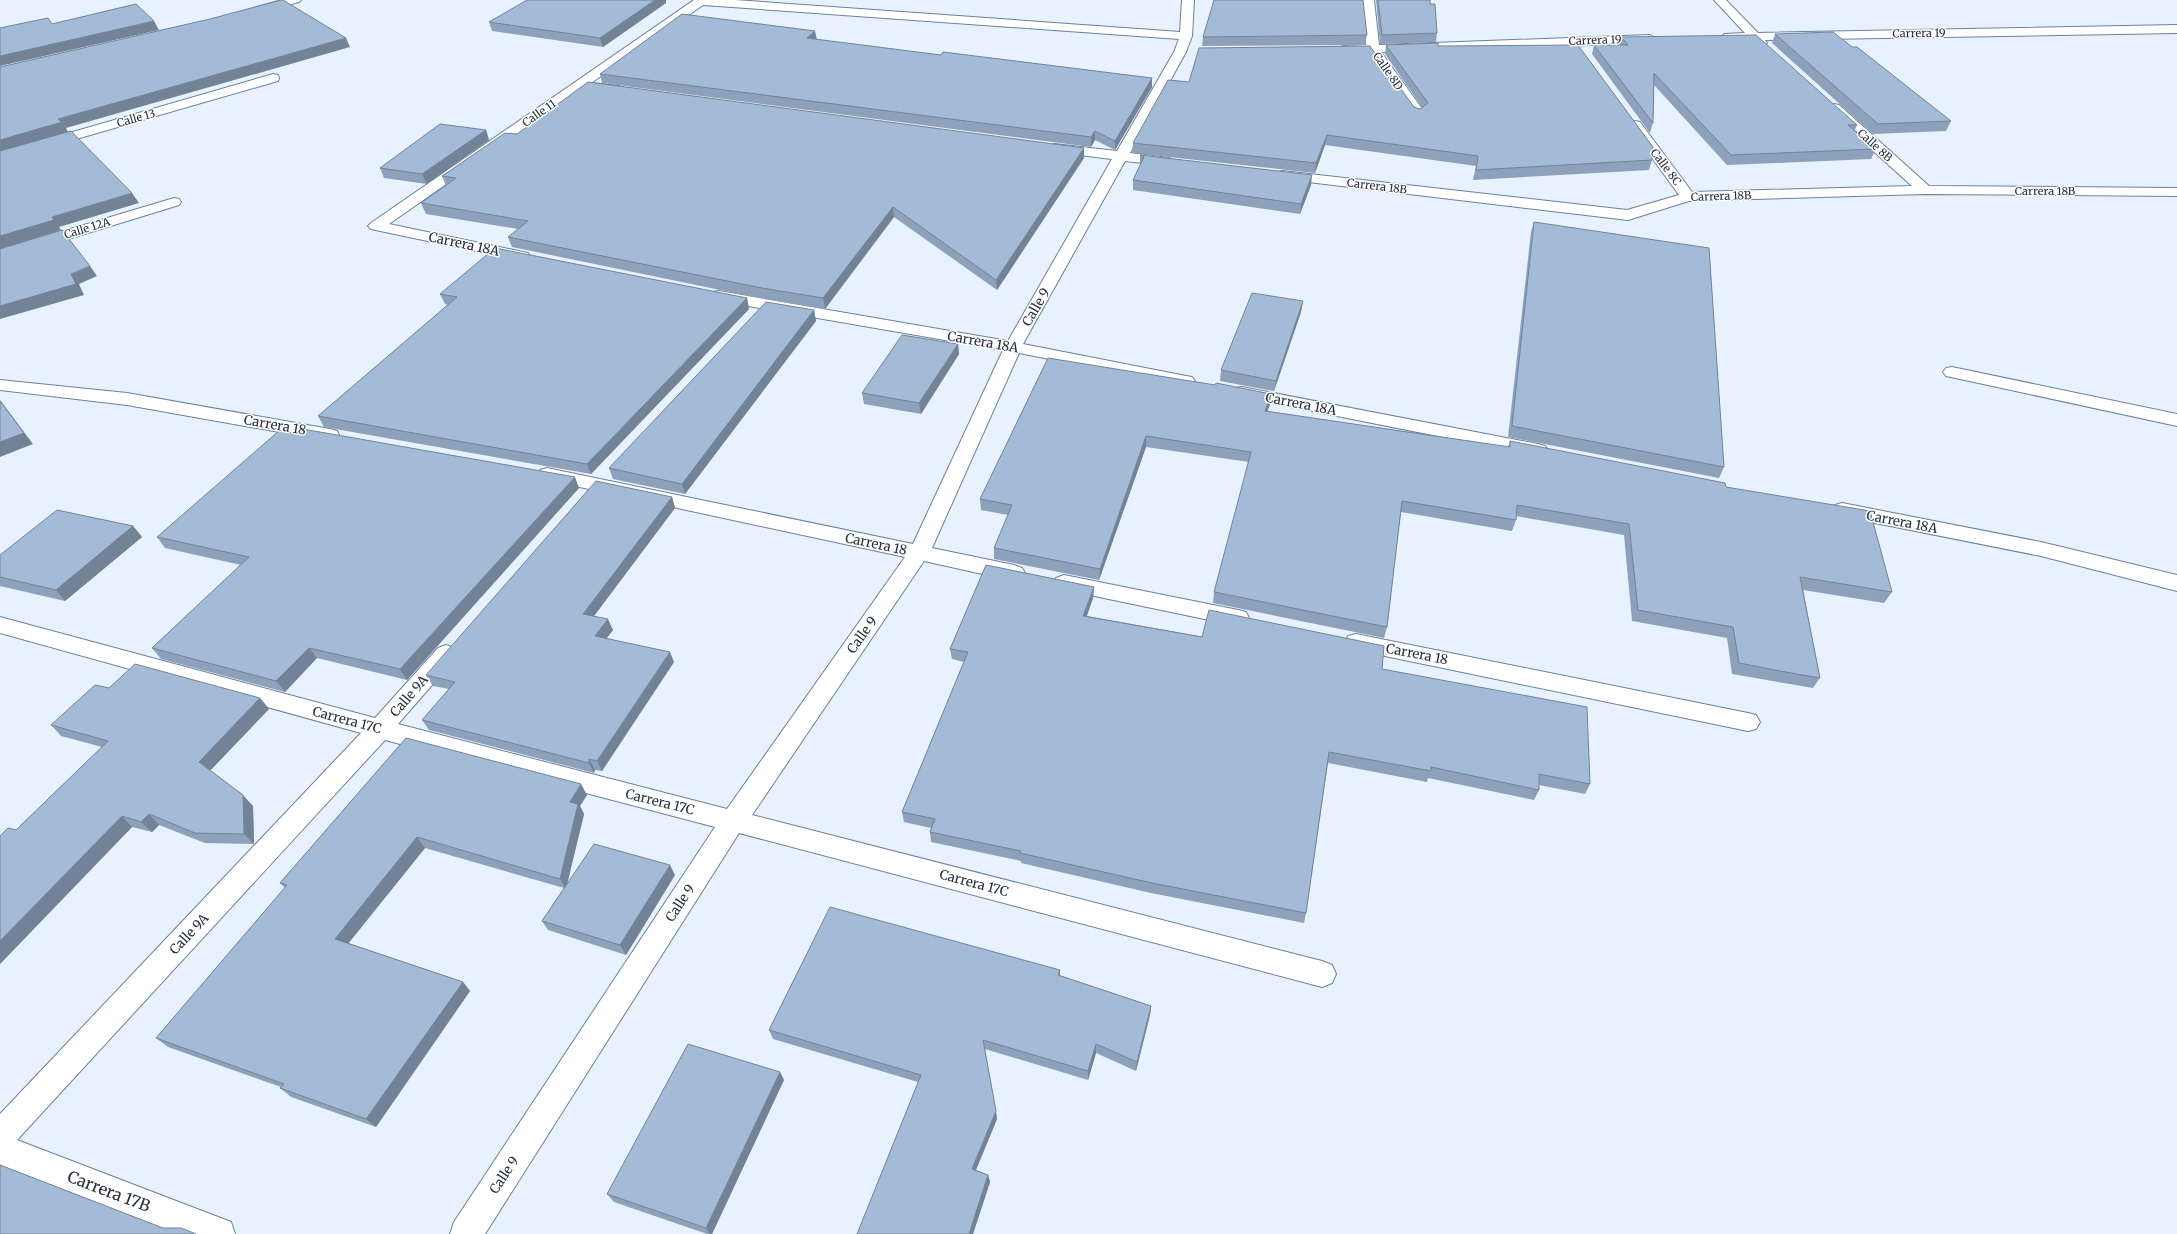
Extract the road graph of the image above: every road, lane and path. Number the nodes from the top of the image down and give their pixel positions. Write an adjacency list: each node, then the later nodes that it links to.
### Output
1 (294, 0): 6 (street)
2 (702, 0): 14 (street); 20 (street, Calle 11)
3 (1188, 0): 14 (street, Calle 9)
4 (1368, 0): 16 (street, Calle 8D)
5 (1720, 0): 9 (street)
6 (244, 14)
7 (2154, 29): 8 (street, Carrera 19); 9 (street, Carrera 19); 12 (street)
8 (2177, 29)
9 (1754, 36): 10 (street, Carrera 19); 17 (street)
10 (1715, 37)
11 (1660, 39): 13 (street, Carrera 19)
12 (2171, 40)
13 (1573, 41): 16 (street, Carrera 19); 18 (street)
14 (1187, 47): 26 (street, Calle 9)
15 (1334, 50): 16 (street, Carrera 19)
16 (1373, 50): 23 (street, Calle 8D)
17 (1772, 52)
18 (1582, 53)
19 (273, 78): 27 (street, Calle 13)
20 (579, 85): 21 (street); 34 (street, Calle 11)
21 (627, 91)
22 (1825, 100): 30 (street, Calle 8B)
23 (1418, 113)
24 (1628, 116): 32 (street, Calle 8C)
25 (1044, 146): 26 (street)
26 (1122, 157): 28 (street); 40 (street, Calle 9)
27 (0, 158)
28 (1186, 164)
29 (1272, 174): 32 (street, Carrera 18B)
30 (1925, 190): 31 (street, Carrera 18B); 32 (street, Carrera 18B)
31 (2177, 192)
32 (1688, 197)
33 (174, 202): 35 (street, Calle 12A)
34 (376, 226): 36 (street, Carrera 18A)
35 (0, 255)
36 (539, 259)
37 (702, 292): 38 (street, Carrera 18A)
38 (764, 305): 39 (street); 40 (street, Carrera 18A)
39 (748, 322)
40 (1013, 347): 42 (street, Carrera 18A); 53 (street, Calle 9)
41 (1952, 372): 45 (street)
42 (1201, 384)
43 (0, 385): 46 (street, Carrera 18)
44 (1224, 389): 47 (street, Carrera 18A)
45 (2177, 420)
46 (346, 438)
47 (1554, 453)
48 (612, 466): 50 (street)
49 (525, 470): 50 (street, Carrera 18)
50 (596, 483): 51 (street); 53 (street, Carrera 18)
51 (580, 501)
52 (1829, 507): 54 (street, Carrera 18A)
53 (919, 553): 55 (street, Carrera 18); 61 (street, Calle 9)
54 (2177, 583)
55 (1255, 622)
56 (0, 625): 60 (street, Carrera 17C)
57 (1334, 638): 59 (street, Carrera 18)
58 (459, 639): 60 (street, Calle 9A)
59 (1748, 722)
60 (380, 729): 61 (street, Carrera 17C); 63 (street, Calle 9A)
61 (733, 821): 62 (street, Carrera 17C); 66 (street, Calle 9)
62 (1322, 974)
63 (0, 1136)
64 (0, 1149): 65 (street, Carrera 17B)
65 (218, 1234)
66 (466, 1234)

